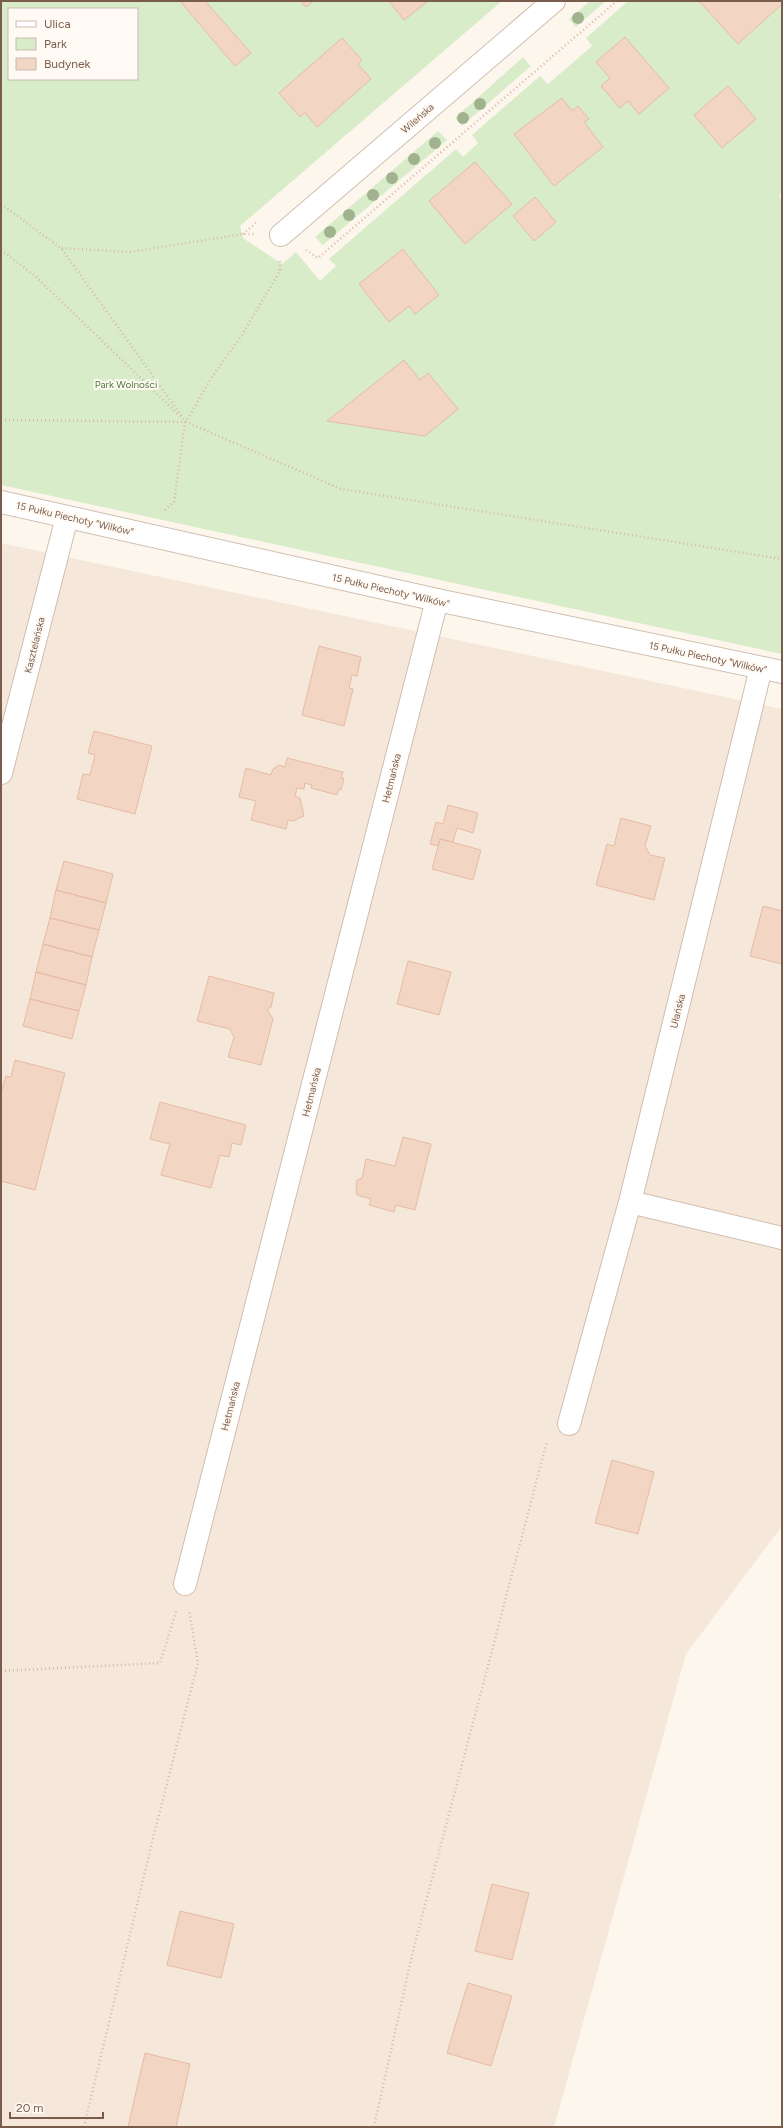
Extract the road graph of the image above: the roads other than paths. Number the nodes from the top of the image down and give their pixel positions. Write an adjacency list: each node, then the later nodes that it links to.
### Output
1 (554, 1): 2 (street, Wileńska)
2 (281, 235)
3 (1, 502): 4 (street, 15 Pułku Piechoty "Wilków")
4 (67, 517): 5 (street, 15 Pułku Piechoty "Wilków"); 7 (street, Kasztelańska)
5 (437, 600): 6 (street, 15 Pułku Piechoty "Wilków"); 11 (street, Hetmańska)
6 (772, 670): 8 (street, Ułańska)
7 (1, 773)
8 (630, 1202): 9 (street); 10 (street, Ułańska)
9 (782, 1238)
10 (569, 1424)
11 (185, 1584)

